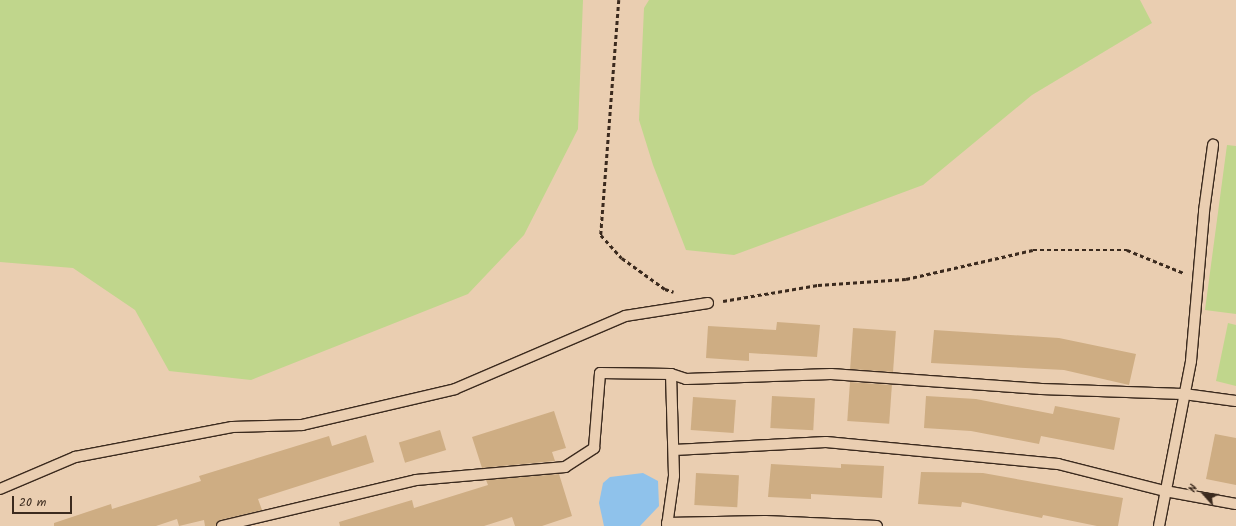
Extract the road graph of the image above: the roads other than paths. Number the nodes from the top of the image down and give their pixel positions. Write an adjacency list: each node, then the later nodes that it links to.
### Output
1 (1213, 145): 4 (lane)
2 (708, 303): 7 (lane)
3 (671, 374): 4 (lane); 6 (lane); 11 (lane)
4 (1184, 394): 5 (lane); 8 (lane)
5 (1236, 401)
6 (674, 450): 8 (lane); 10 (lane)
7 (0, 489)
8 (1165, 492): 9 (lane); 13 (lane)
9 (1236, 504)
10 (667, 524): 12 (lane)
11 (222, 526)
12 (877, 526)
13 (1159, 526)

